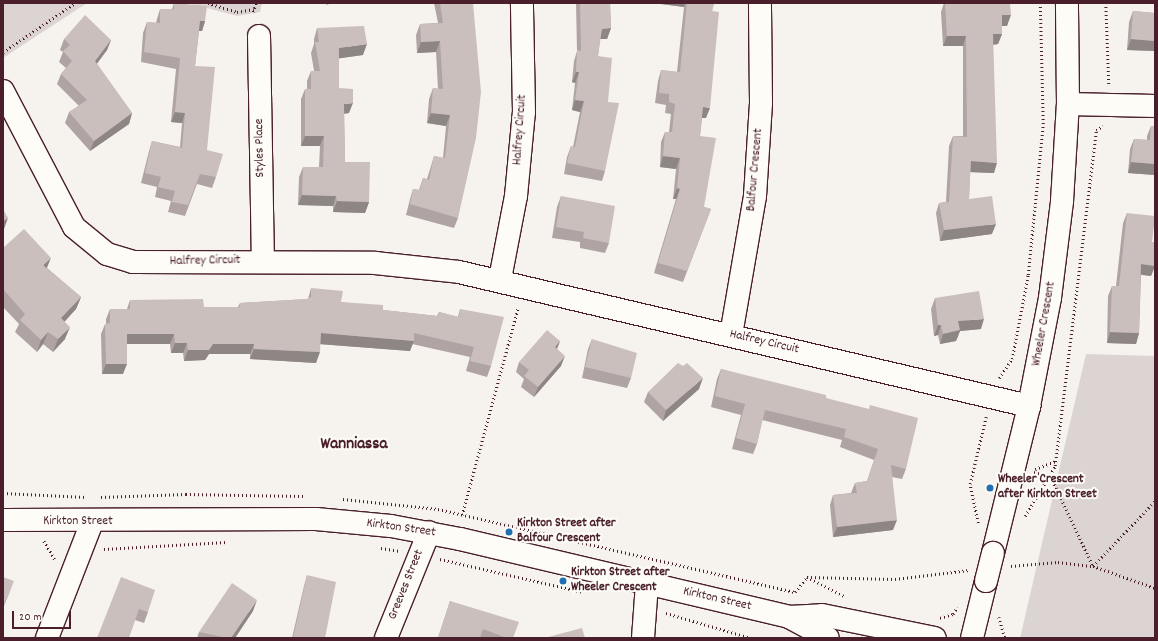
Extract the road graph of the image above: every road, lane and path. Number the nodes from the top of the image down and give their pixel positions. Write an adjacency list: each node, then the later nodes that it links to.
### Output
1 (75, 3): 10 (path)
2 (208, 3): 3 (path)
3 (256, 3)
4 (522, 3): 17 (street, Halfrey Circuit)
5 (760, 3): 19 (street, Balfour Crescent)
6 (1040, 3): 20 (path)
7 (1067, 3): 13 (street, Wheeler Crescent)
8 (1106, 3): 11 (path)
9 (259, 36): 16 (street, Styles Place)
10 (3, 52)
11 (1109, 73)
12 (5, 102): 16 (street, Halfrey Circuit)
13 (1068, 104): 14 (street); 21 (street, Wheeler Crescent)
14 (1155, 106)
15 (1108, 122): 23 (path)
16 (263, 261): 17 (street, Halfrey Circuit)
17 (500, 279): 18 (street, Halfrey Circuit)
18 (523, 285): 19 (street, Halfrey Circuit); 29 (path)
19 (731, 335): 21 (street, Halfrey Circuit)
20 (997, 382)
21 (1029, 406): 41 (street, Wheeler Crescent)
22 (983, 428): 33 (path)
23 (1056, 462): 24 (path); 24 (path)
24 (1049, 476): 31 (path); 42 (path)
25 (3, 493): 26 (path)
26 (312, 497)
27 (336, 498): 29 (path)
28 (1155, 501): 42 (path)
29 (462, 515): 45 (path)
30 (3, 520): 32 (street, Kirkton Street)
31 (1022, 521)
32 (92, 522): 34 (street, Kirkton Street); 54 (street)
33 (979, 528)
34 (429, 532): 46 (street, Kirkton Street); 55 (street, Greeves Street)
35 (40, 538): 43 (path)
36 (230, 542): 39 (path)
37 (379, 548): 38 (path)
38 (386, 549)
39 (101, 555)
40 (438, 558): 48 (path)
41 (998, 560): 42 (path); 44 (street, Wheeler Crescent, bridge)
42 (1093, 566): 47 (path)
43 (59, 567)
44 (981, 575): 45 (path); 59 (street, Wheeler Crescent)
45 (807, 577): 49 (path)
46 (647, 584): 52 (street, Kirkton Street); 56 (street)
47 (1155, 588)
48 (590, 593)
49 (854, 601)
50 (960, 603): 53 (path)
51 (670, 614): 57 (path)
52 (789, 617): 53 (street, Kirkton Street); 58 (street, Kirkton Street)
53 (933, 629)
54 (48, 638)
55 (386, 638)
56 (643, 638)
57 (751, 638)
58 (828, 638)
59 (972, 638)

